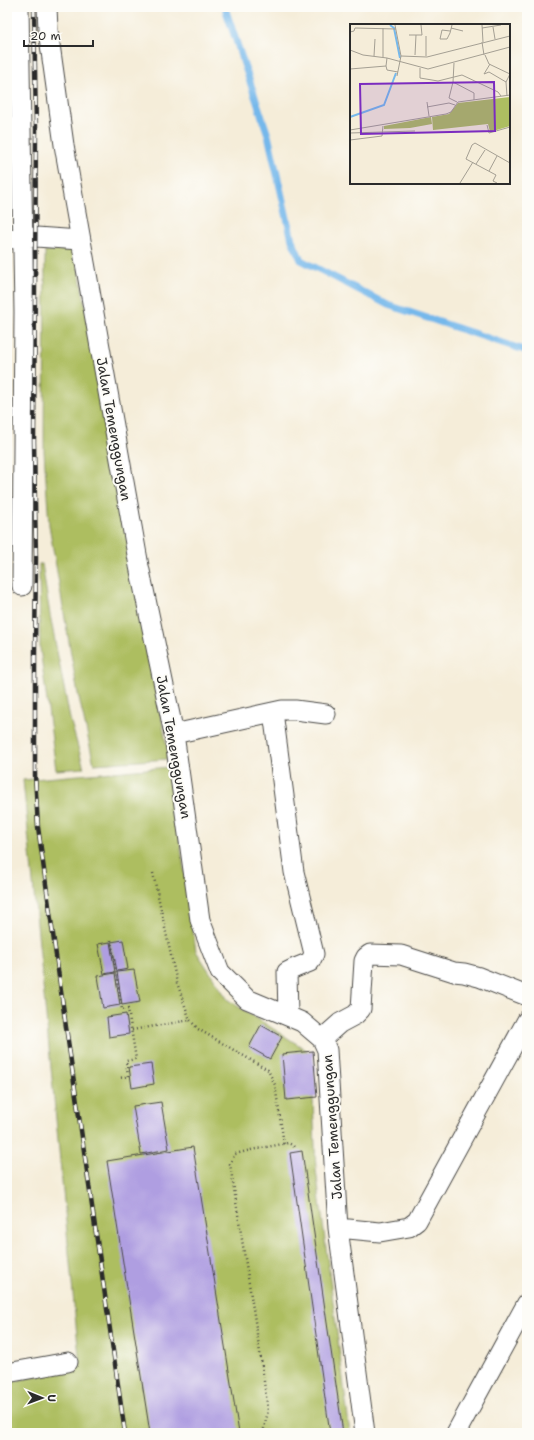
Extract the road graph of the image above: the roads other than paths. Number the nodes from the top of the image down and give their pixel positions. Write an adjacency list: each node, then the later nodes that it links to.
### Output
1 (19, 7): 3 (street)
2 (47, 7): 4 (street, Jalan Temenggungan)
3 (15, 238): 4 (street); 5 (street)
4 (80, 240): 8 (street, Jalan Temenggungan)
5 (22, 586)
6 (273, 712): 7 (street); 8 (street); 10 (street)
7 (326, 714)
8 (174, 734): 10 (street, Jalan Temenggungan)
9 (527, 996): 12 (street)
10 (288, 1016): 12 (street, Jalan Temenggungan)
11 (527, 1020): 13 (street)
12 (322, 1040): 13 (street, Jalan Temenggungan)
13 (338, 1228): 17 (street, Jalan Temenggungan)
14 (527, 1303): 18 (street)
15 (68, 1362): 16 (street)
16 (7, 1373)
17 (365, 1433)
18 (456, 1433)

